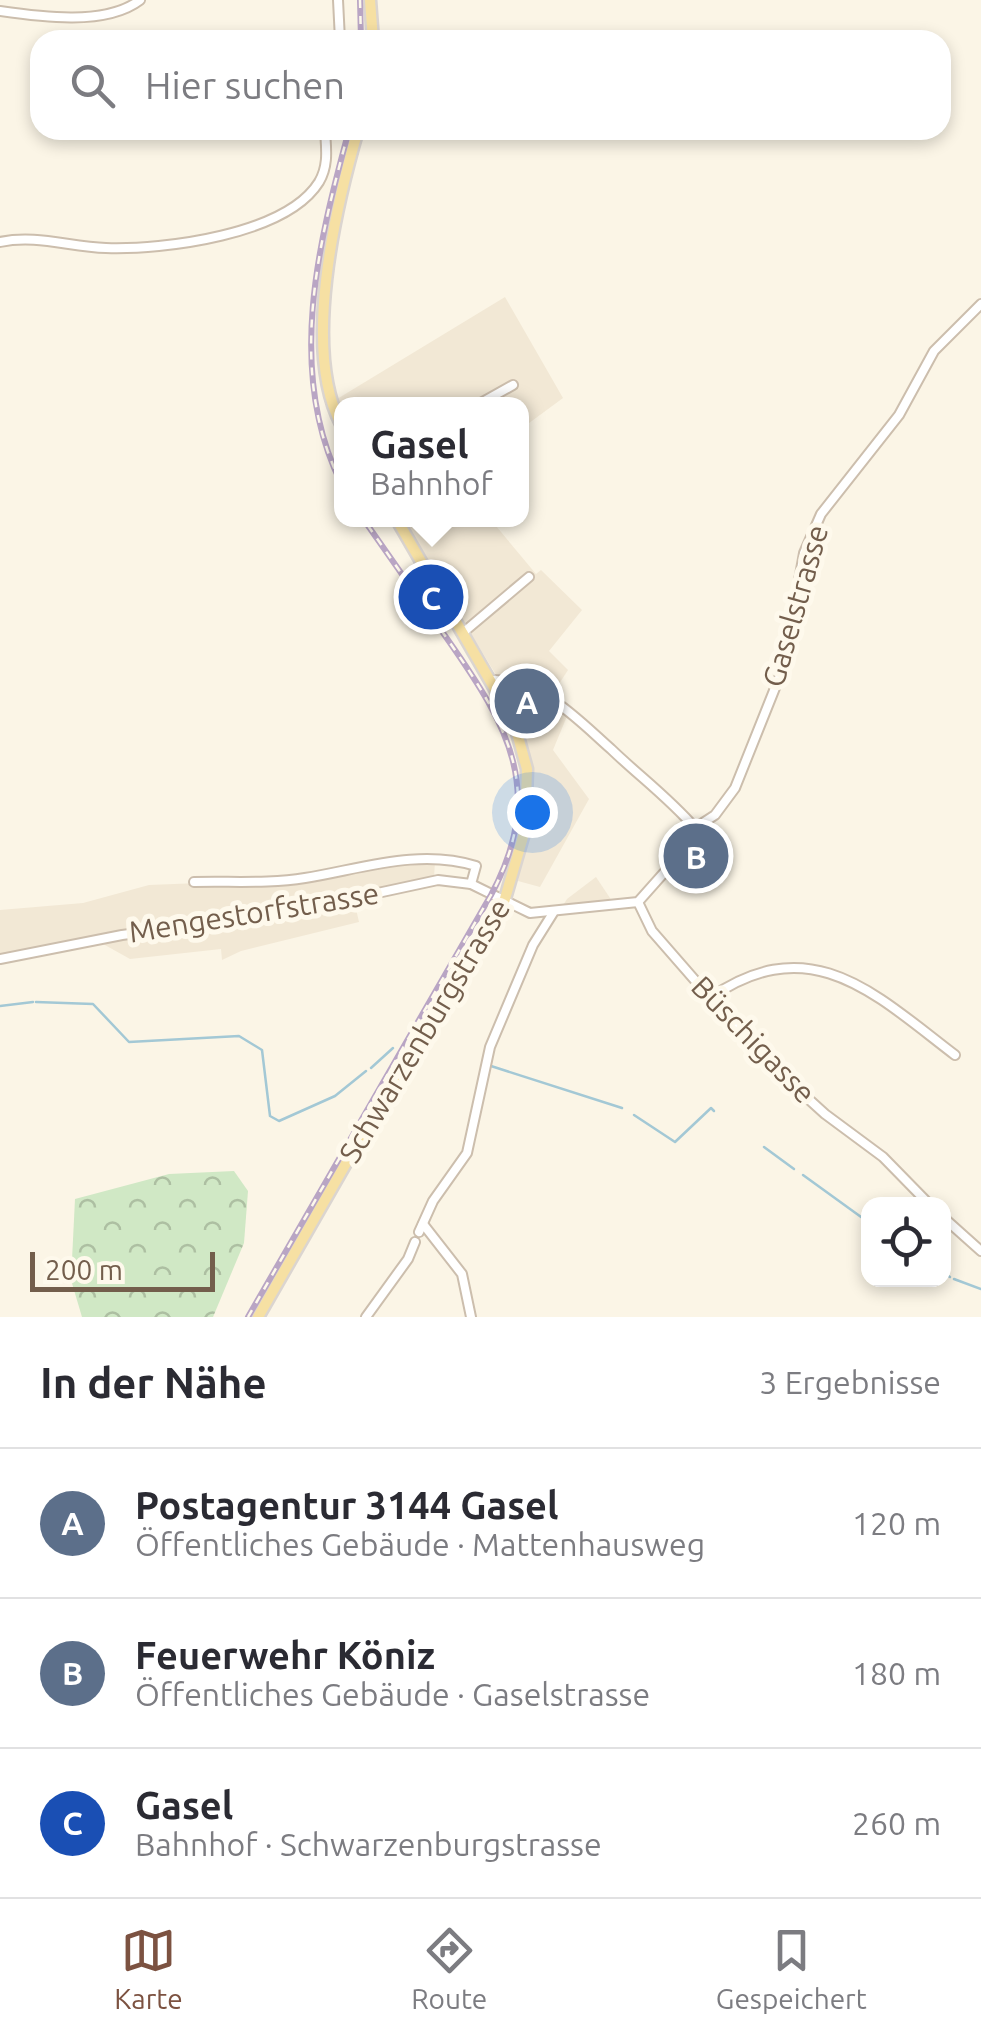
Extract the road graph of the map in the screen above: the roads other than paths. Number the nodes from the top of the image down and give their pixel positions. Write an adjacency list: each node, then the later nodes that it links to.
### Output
1 (140, 0): 4 (street)
2 (338, 0): 5 (street)
3 (370, 0): 6 (main road)
4 (0, 11)
5 (340, 30)
6 (372, 30)
7 (325, 140): 9 (street)
8 (356, 140): 13 (main road)
9 (0, 242)
10 (981, 304): 18 (street, Gaselstrasse)
11 (514, 384): 12 (street)
12 (492, 397)
13 (334, 407)
14 (402, 527): 16 (main road, Schwarzenburgstrasse)
15 (528, 578): 16 (street)
16 (465, 631): 17 (main road, Schwarzenburgstrasse)
17 (494, 680): 18 (street); 21 (main road, Schwarzenburgstrasse)
18 (695, 828): 22 (street, Gaselstrasse)
19 (194, 882): 20 (street)
20 (471, 884): 21 (street, Mengestorfstrasse); 24 (street, Mengestorfstrasse)
21 (504, 902): 23 (street); 31 (main road, Schwarzenburgstrasse)
22 (638, 902): 23 (street); 25 (street, Büschigasse)
23 (553, 913): 33 (street)
24 (0, 960)
25 (710, 998): 26 (street); 27 (street, Büschigasse)
26 (955, 1054)
27 (922, 1197)
28 (951, 1224): 30 (street)
29 (415, 1242): 32 (street)
30 (981, 1251)
31 (258, 1317)
32 (366, 1317)
33 (471, 1317)

